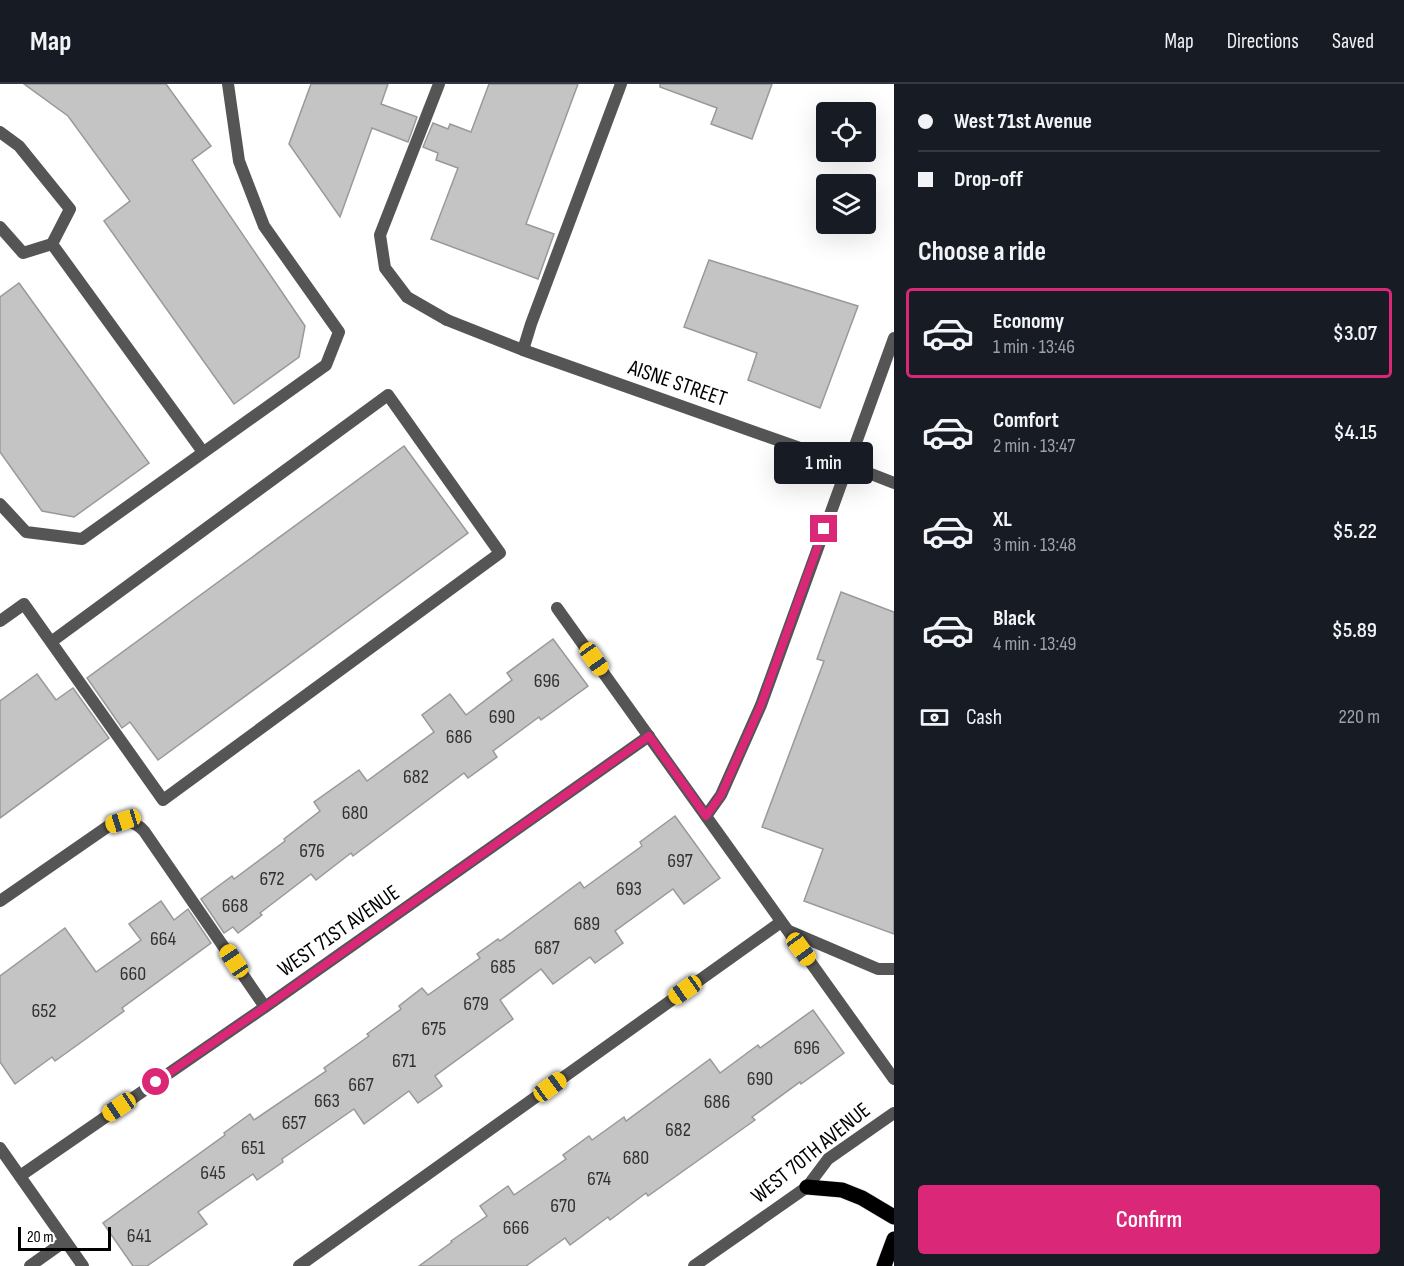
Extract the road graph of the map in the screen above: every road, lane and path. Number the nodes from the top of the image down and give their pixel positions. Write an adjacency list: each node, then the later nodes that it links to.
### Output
1 (228, 84): 9 (street)
2 (439, 84): 8 (street, AISNE STREET)
3 (621, 84): 8 (street)
4 (0, 132): 6 (street)
5 (0, 227): 6 (street)
6 (52, 244): 9 (street)
7 (894, 338): 10 (street)
8 (523, 350): 10 (street, AISNE STREET)
9 (203, 452): 12 (street)
10 (848, 465): 11 (street, AISNE STREET); 17 (street)
11 (894, 483)
12 (0, 504)
13 (557, 608): 16 (street)
14 (0, 621): 15 (street)
15 (51, 642): 15 (street)
16 (649, 736): 17 (street); 21 (street, WEST 71ST AVENUE)
17 (706, 816): 19 (street)
18 (0, 901): 21 (street)
19 (784, 926): 20 (street); 22 (street); 32 (street)
20 (894, 969)
21 (265, 1007): 25 (street, WEST 71ST AVENUE)
22 (894, 1079)
23 (894, 1113): 26 (street, WEST 70TH AVENUE)
24 (0, 1148): 25 (street)
25 (20, 1176): 29 (street)
26 (807, 1187): 27 (main road); 33 (street, WEST 70TH AVENUE)
27 (894, 1217)
28 (894, 1239): 34 (main road)
29 (65, 1241): 30 (street); 31 (street)
30 (30, 1266)
31 (83, 1266)
32 (299, 1266)
33 (694, 1266)
34 (884, 1266)

